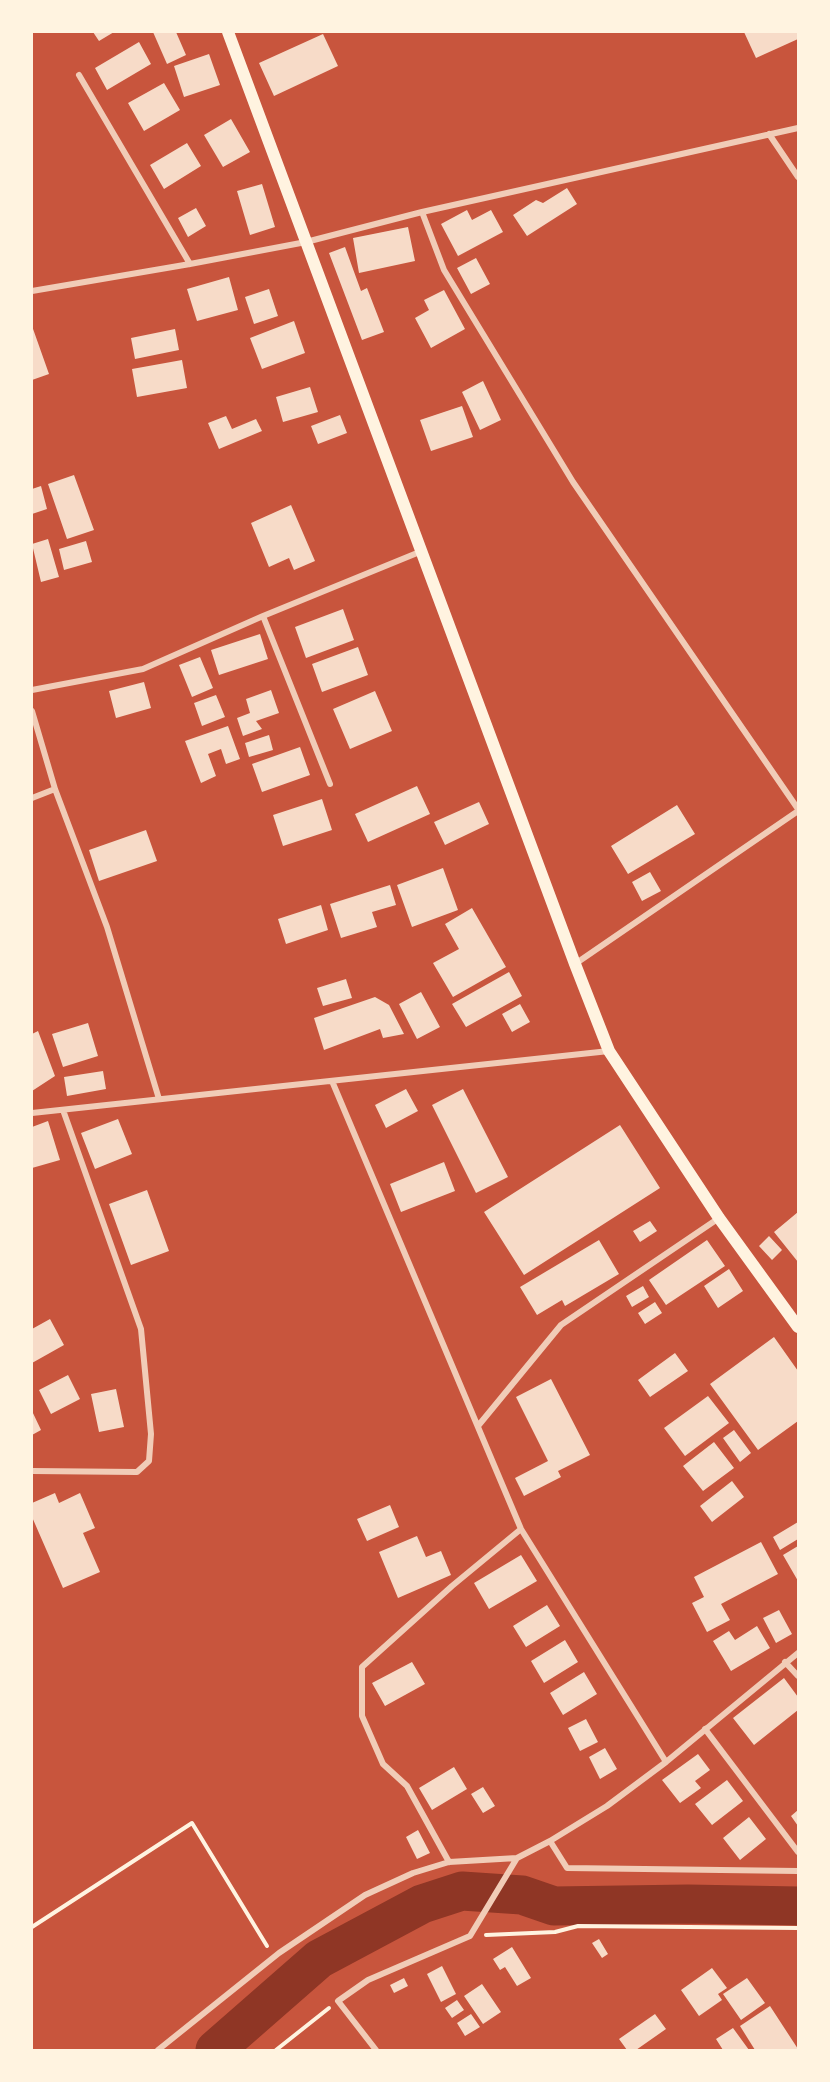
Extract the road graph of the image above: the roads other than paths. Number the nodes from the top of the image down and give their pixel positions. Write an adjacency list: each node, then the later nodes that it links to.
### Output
1 (228, 32): 7 (main road)
2 (79, 75): 8 (street)
3 (798, 128): 4 (street)
4 (769, 134): 5 (street); 6 (street)
5 (798, 177)
6 (422, 212): 7 (street); 17 (street)
7 (306, 242): 8 (street); 10 (main road)
8 (190, 264): 9 (street)
9 (32, 291)
10 (423, 551): 11 (street); 18 (main road)
11 (263, 616): 12 (street); 14 (street)
12 (32, 690)
13 (32, 711): 15 (street)
14 (330, 784)
15 (55, 789): 16 (street); 21 (street)
16 (32, 798)
17 (798, 810): 18 (street)
18 (575, 964): 19 (main road)
19 (609, 1051): 20 (street); 24 (main road)
20 (332, 1081): 21 (street); 26 (street)
21 (159, 1099): 22 (street)
22 (63, 1110): 23 (street); 27 (street)
23 (32, 1113)
24 (718, 1218): 25 (main road); 26 (street)
25 (798, 1327)
26 (478, 1426): 28 (street)
27 (32, 1471)
28 (521, 1529): 33 (street); 37 (street)
29 (798, 1653): 30 (street)
30 (785, 1662): 31 (street); 32 (street)
31 (798, 1676)
32 (705, 1729): 33 (street); 35 (street)
33 (666, 1762): 34 (street)
34 (550, 1841): 36 (street); 38 (street)
35 (798, 1852)
36 (517, 1858): 37 (street); 40 (street)
37 (449, 1862): 39 (street)
38 (798, 1871)
39 (159, 2050)
40 (376, 2050)

